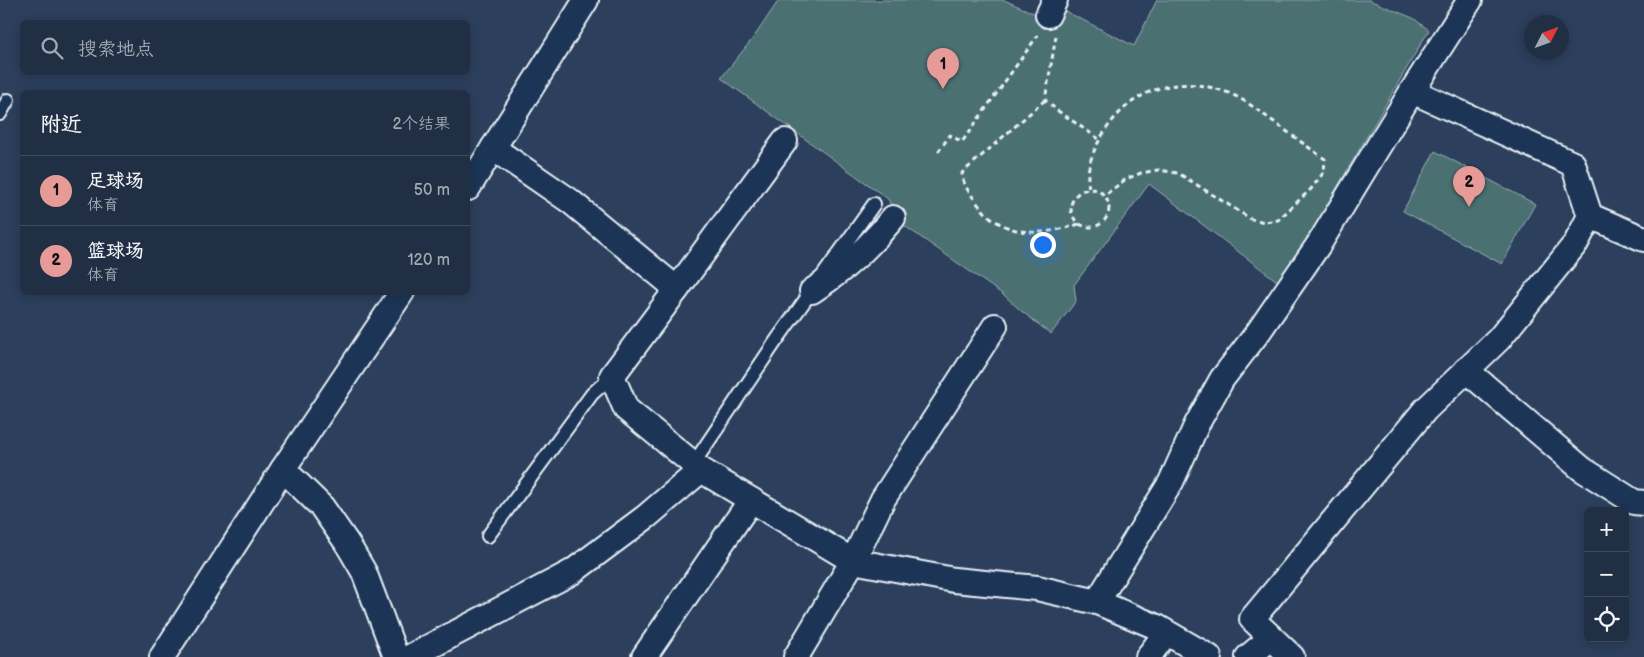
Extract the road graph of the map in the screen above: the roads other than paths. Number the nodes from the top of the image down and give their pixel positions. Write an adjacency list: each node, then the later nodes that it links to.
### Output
1 (586, 0): 7 (street)
2 (1470, 0): 3 (street)
3 (1412, 90): 10 (street); 25 (street)
4 (8, 100): 5 (lane)
5 (0, 114)
6 (785, 141): 13 (street)
7 (493, 148): 8 (street); 13 (street)
8 (470, 185)
9 (874, 204): 14 (lane)
10 (1590, 216): 12 (street); 17 (street)
11 (893, 218): 14 (street)
12 (1644, 239)
13 (677, 289): 18 (street)
14 (812, 291): 19 (lane)
15 (400, 295): 20 (street)
16 (995, 326): 24 (street)
17 (1466, 370): 22 (street); 27 (street)
18 (612, 376): 19 (street); 23 (lane)
19 (698, 467): 21 (street); 30 (street)
20 (283, 469): 28 (street); 29 (street)
21 (751, 500): 24 (street); 31 (street)
22 (1644, 503)
23 (488, 536)
24 (853, 561): 25 (street); 32 (street)
25 (1097, 602): 26 (street)
26 (1166, 633): 33 (street); 34 (street)
27 (1271, 638): 35 (street); 36 (street)
28 (162, 657)
29 (396, 657)
30 (410, 657)
31 (644, 657)
32 (796, 657)
33 (1148, 657)
34 (1209, 657)
35 (1248, 657)
36 (1292, 657)

